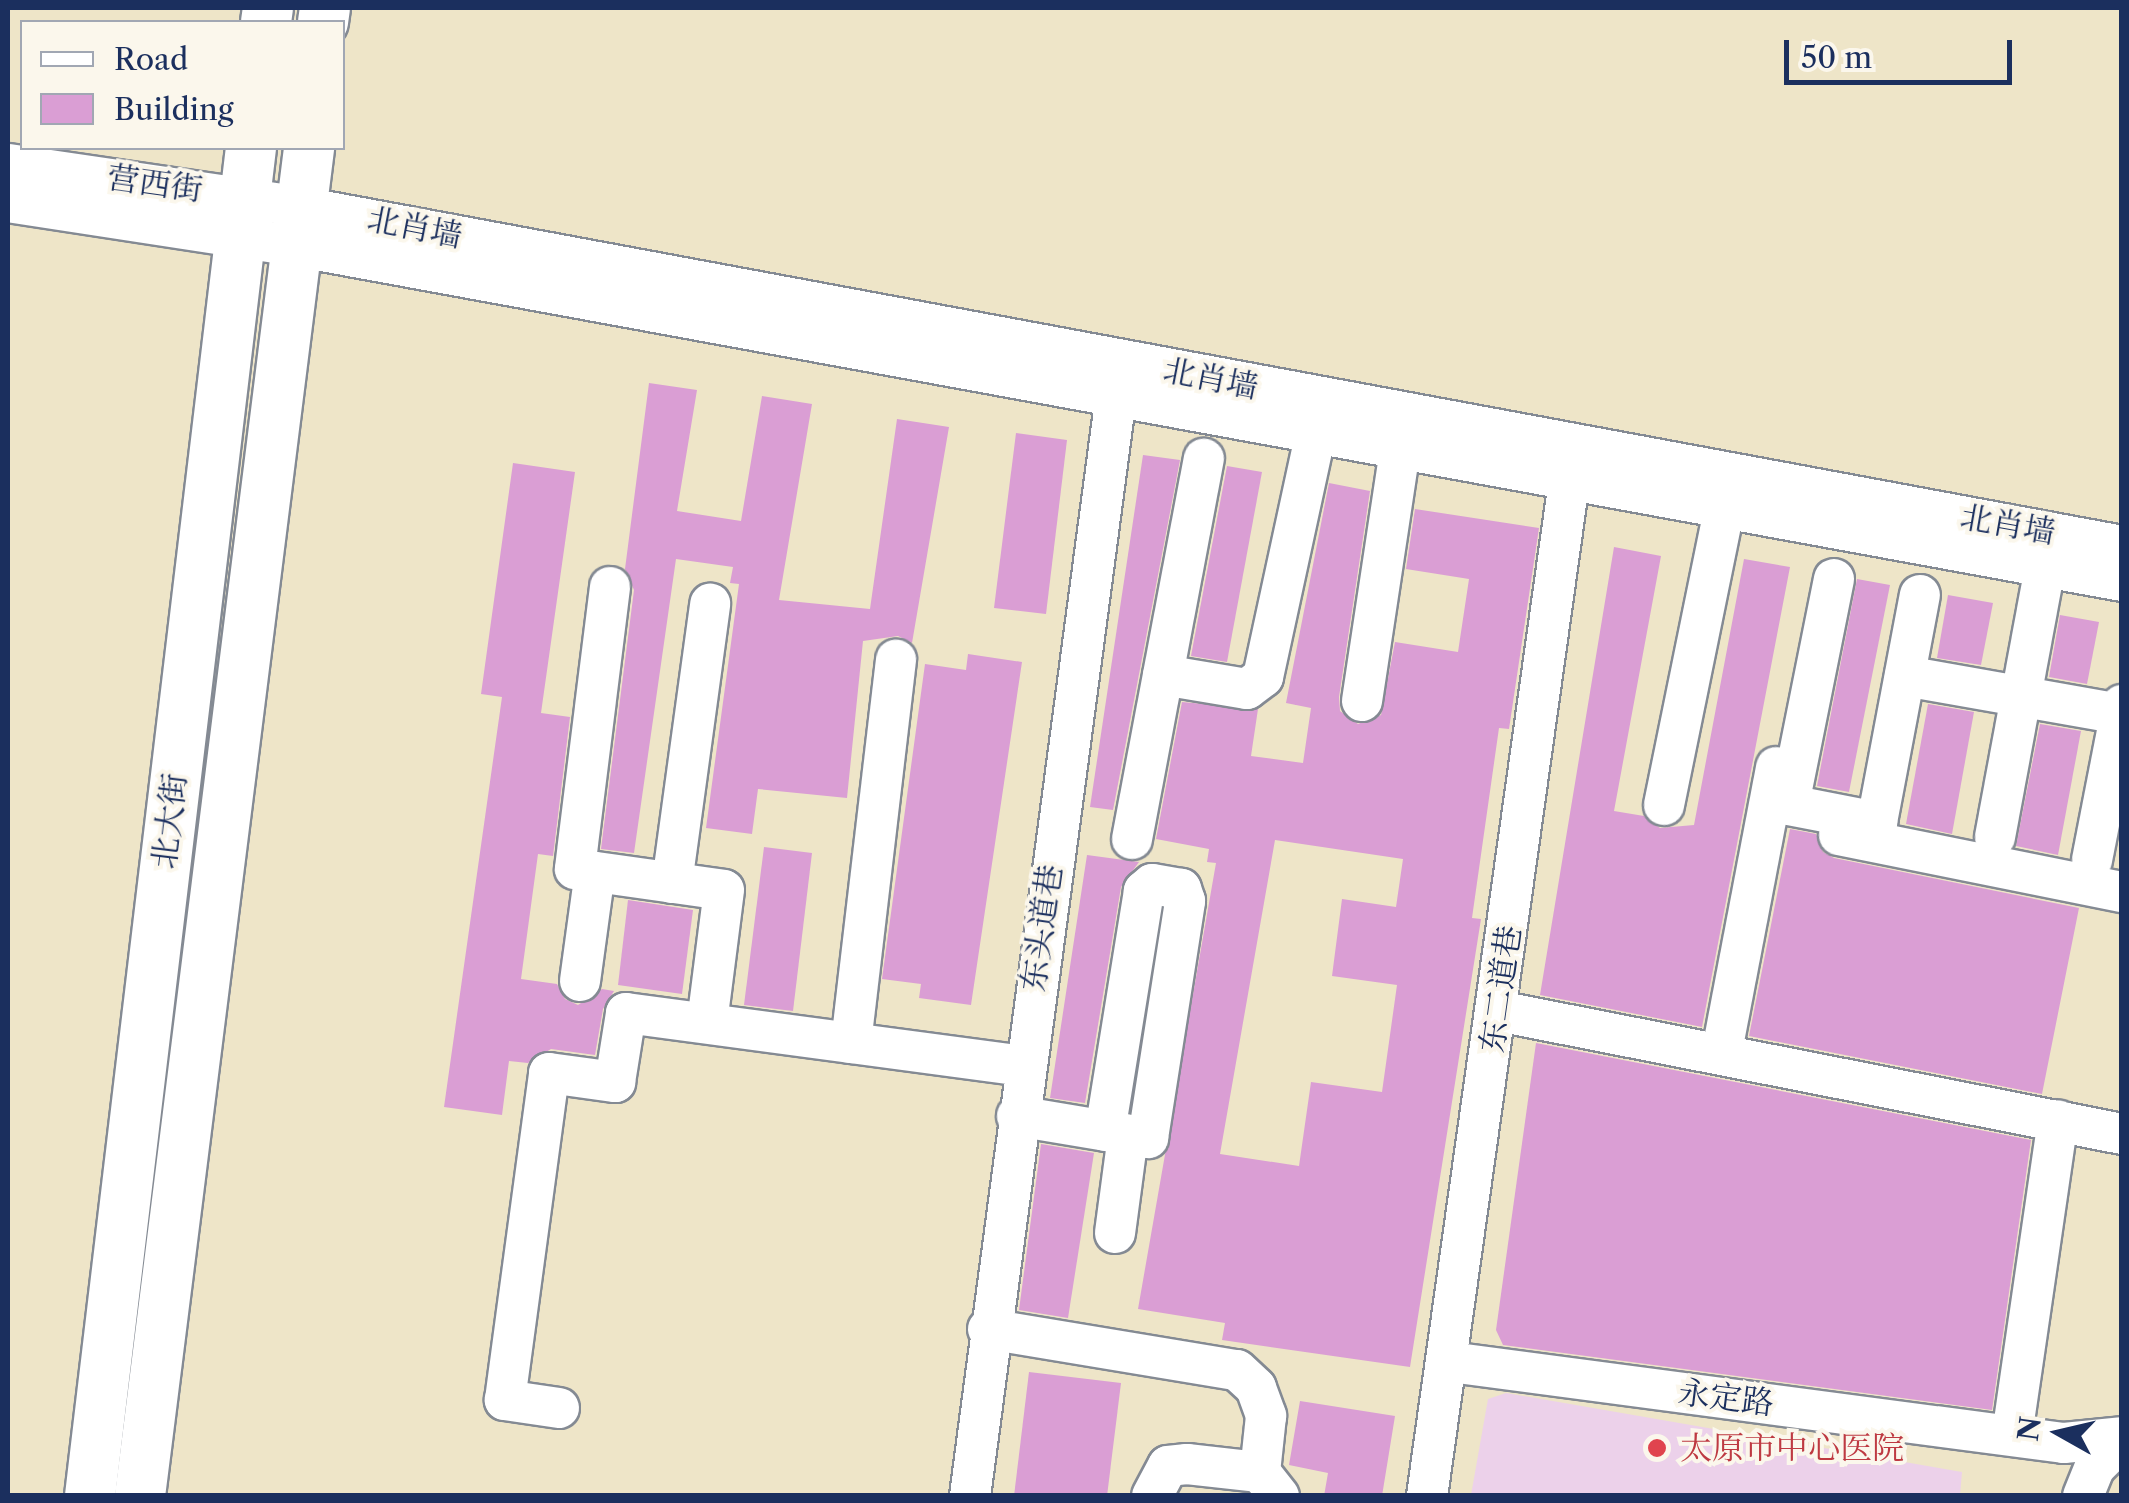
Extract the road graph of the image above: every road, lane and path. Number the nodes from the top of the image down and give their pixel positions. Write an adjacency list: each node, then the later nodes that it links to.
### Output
1 (251, 150): 5 (main road, 北大街)
2 (309, 150): 6 (main road)
3 (8, 164): 5 (street, 营西街)
4 (8, 202): 5 (street, 营西街)
5 (242, 217): 6 (street, 营西街); 52 (main road, 北大街)
6 (298, 226): 7 (street, 北肖墙); 53 (main road)
7 (1118, 378): 8 (street); 14 (street, 北肖墙); 40 (street, 东头道巷)
8 (1316, 432): 9 (street); 22 (street)
9 (1400, 449): 11 (street); 25 (street)
10 (1204, 460): 22 (street)
11 (1577, 484): 12 (street); 36 (street, 东二道巷)
12 (1724, 510): 13 (street); 27 (street)
13 (1819, 527): 15 (street); 28 (street)
14 (2122, 546)
15 (2045, 568): 17 (street); 24 (street)
16 (1834, 579): 23 (street)
17 (2122, 581)
18 (610, 588): 32 (street)
19 (1920, 596): 23 (street)
20 (710, 604): 33 (street)
21 (896, 660): 38 (street)
22 (1163, 675): 30 (street)
23 (1905, 676): 24 (street)
24 (2021, 697): 26 (street); 29 (street)
25 (1362, 701)
26 (2121, 710): 31 (street)
27 (1664, 805)
28 (1766, 820): 34 (street); 39 (street)
29 (1995, 837)
30 (1132, 840)
31 (2092, 860)
32 (595, 872): 33 (street); 35 (street)
33 (672, 883): 37 (street)
34 (2122, 892)
35 (580, 981)
36 (1506, 1013): 39 (street); 47 (street, 东二道巷)
37 (707, 1023): 38 (street); 48 (street)
38 (851, 1042): 40 (street)
39 (1722, 1051): 42 (street)
40 (1024, 1066): 41 (street, 东头道巷)
41 (1017, 1116): 43 (street); 46 (street, 东头道巷)
42 (2058, 1120): 44 (street); 49 (street)
43 (1117, 1133): 43 (street); 45 (street)
44 (2122, 1134)
45 (1116, 1233)
46 (988, 1329): 51 (street); 54 (street, 东头道巷)
47 (1457, 1363): 49 (street, 永定路); 56 (street, 东二道巷); 57 (street, 东二道巷)
48 (559, 1408)
49 (2012, 1436): 50 (street, 永定路)
50 (2122, 1438): 58 (street)
51 (1269, 1484): 55 (street)
52 (90, 1496)
53 (140, 1496)
54 (970, 1496)
55 (1152, 1496)
56 (1428, 1496)
57 (1443, 1496)
58 (2084, 1496)

